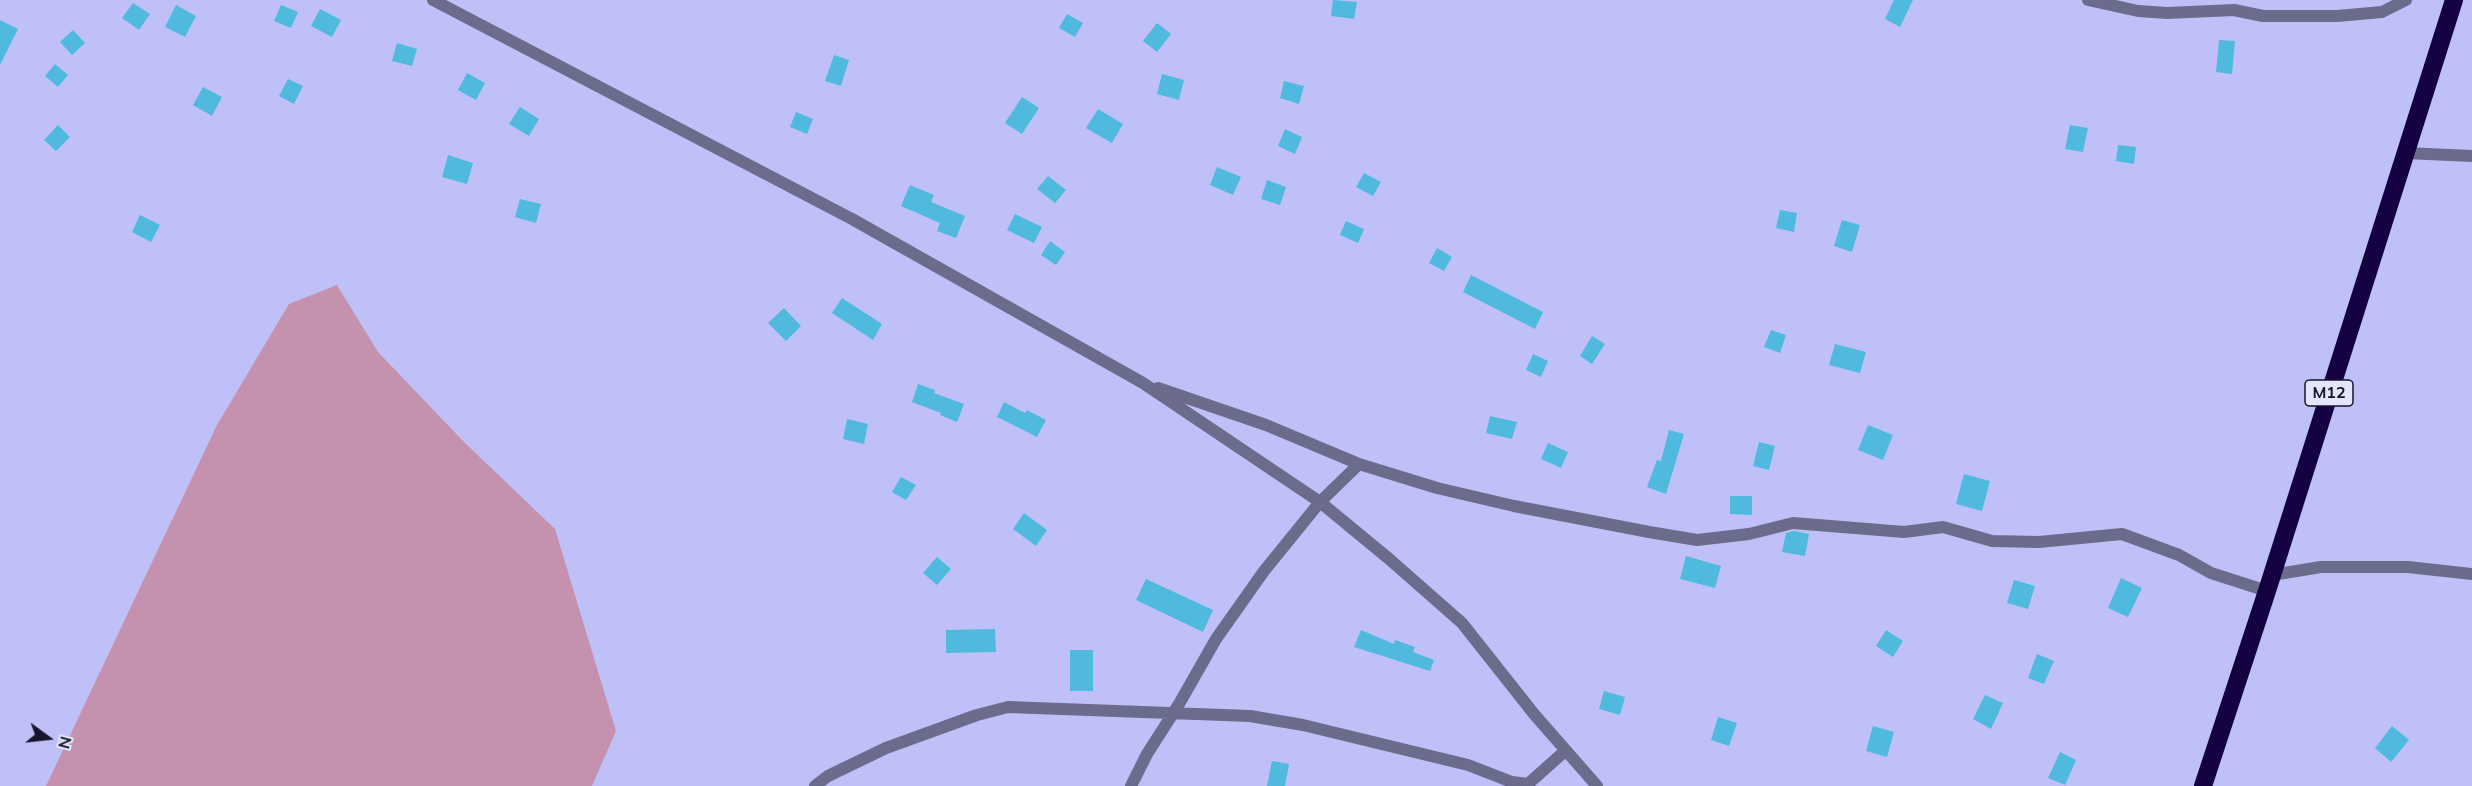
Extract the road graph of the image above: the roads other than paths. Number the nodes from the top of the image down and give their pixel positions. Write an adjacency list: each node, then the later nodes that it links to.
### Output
1 (433, 0): 7 (street)
2 (2088, 0): 3 (street)
3 (2406, 0)
4 (2454, 0): 5 (highway, M12)
5 (2405, 153): 6 (street); 11 (highway, M12)
6 (2472, 156)
7 (1143, 383): 8 (street); 9 (street)
8 (1359, 464): 9 (street); 11 (street)
9 (1320, 502): 12 (street); 13 (street)
10 (2472, 574): 11 (street)
11 (2270, 583): 17 (highway, M12)
12 (1173, 714): 13 (street); 14 (street); 15 (street)
13 (1565, 751): 16 (street)
14 (815, 786)
15 (1131, 786)
16 (1597, 786)
17 (2203, 786)

